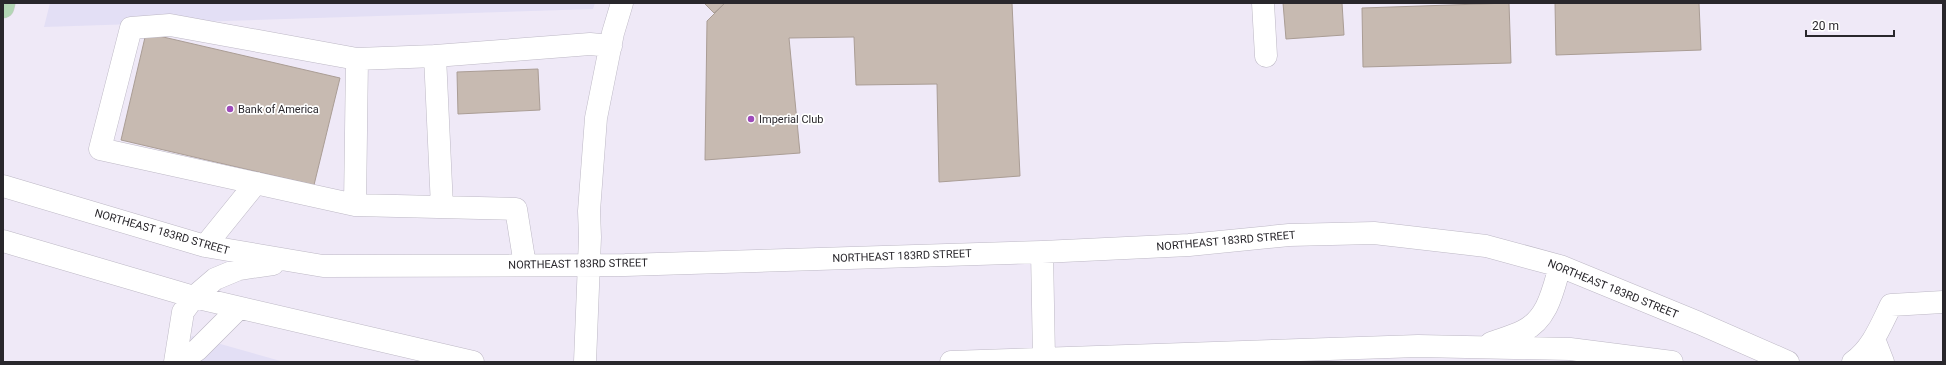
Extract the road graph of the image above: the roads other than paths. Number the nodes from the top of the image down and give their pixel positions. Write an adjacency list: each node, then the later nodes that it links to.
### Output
1 (4, 3): 4 (main road)
2 (622, 3): 5 (street)
3 (1263, 3): 7 (street)
4 (3, 6)
5 (611, 46): 6 (street); 17 (street)
6 (436, 56): 8 (street); 12 (street)
7 (1266, 56)
8 (357, 59): 9 (street); 11 (street)
9 (256, 183): 11 (street); 14 (street)
10 (3, 186): 14 (street, NORTHEAST 183RD STREET)
11 (355, 205): 12 (street)
12 (442, 207): 18 (street)
13 (3, 241): 20 (street)
14 (205, 246): 16 (street, NORTHEAST 183RD STREET)
15 (1042, 252): 17 (street, NORTHEAST 183RD STREET); 19 (street, NORTHEAST 183RD STREET); 26 (street)
16 (289, 260): 18 (street, NORTHEAST 183RD STREET); 20 (street)
17 (589, 264): 18 (street, NORTHEAST 183RD STREET); 29 (street)
18 (525, 265)
19 (1560, 266): 24 (street); 32 (street, NORTHEAST 183RD STREET)
20 (194, 297): 22 (street); 27 (street)
21 (1943, 302): 23 (street)
22 (239, 308): 27 (street); 28 (street)
23 (1874, 338): 33 (street); 34 (street)
24 (1481, 347): 25 (street); 31 (street)
25 (1389, 354): 26 (street)
26 (1044, 358): 30 (street)
27 (177, 362)
28 (473, 362)
29 (585, 362)
30 (951, 362)
31 (1672, 362)
32 (1788, 362)
33 (1854, 362)
34 (1883, 362)

